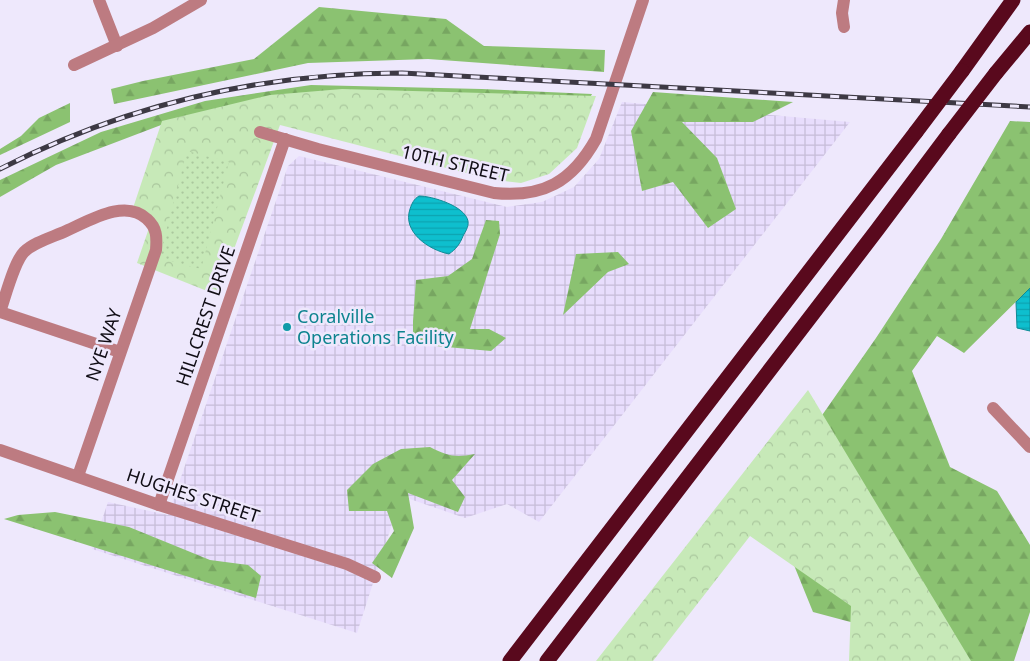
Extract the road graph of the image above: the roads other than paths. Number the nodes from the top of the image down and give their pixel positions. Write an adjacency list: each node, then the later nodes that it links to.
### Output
1 (99, 0): 8 (street)
2 (201, 0): 8 (street)
3 (643, 0): 11 (street, 10TH STREET)
4 (844, 0): 6 (street)
5 (1013, 0): 20 (highway, bridge)
6 (844, 27)
7 (1030, 32): 21 (highway, bridge)
8 (117, 46): 9 (street)
9 (74, 65)
10 (260, 132): 11 (street, 10TH STREET)
11 (285, 139): 18 (street, HILLCREST DRIVE)
12 (0, 312): 13 (street); 13 (street, NYE WAY)
13 (120, 352): 17 (street, NYE WAY)
14 (993, 408): 15 (street)
15 (1030, 447)
16 (0, 450): 17 (street, HUGHES STREET)
17 (78, 476): 18 (street, HUGHES STREET)
18 (159, 505): 19 (street, HUGHES STREET)
19 (375, 577)
20 (510, 661)
21 (546, 661)

